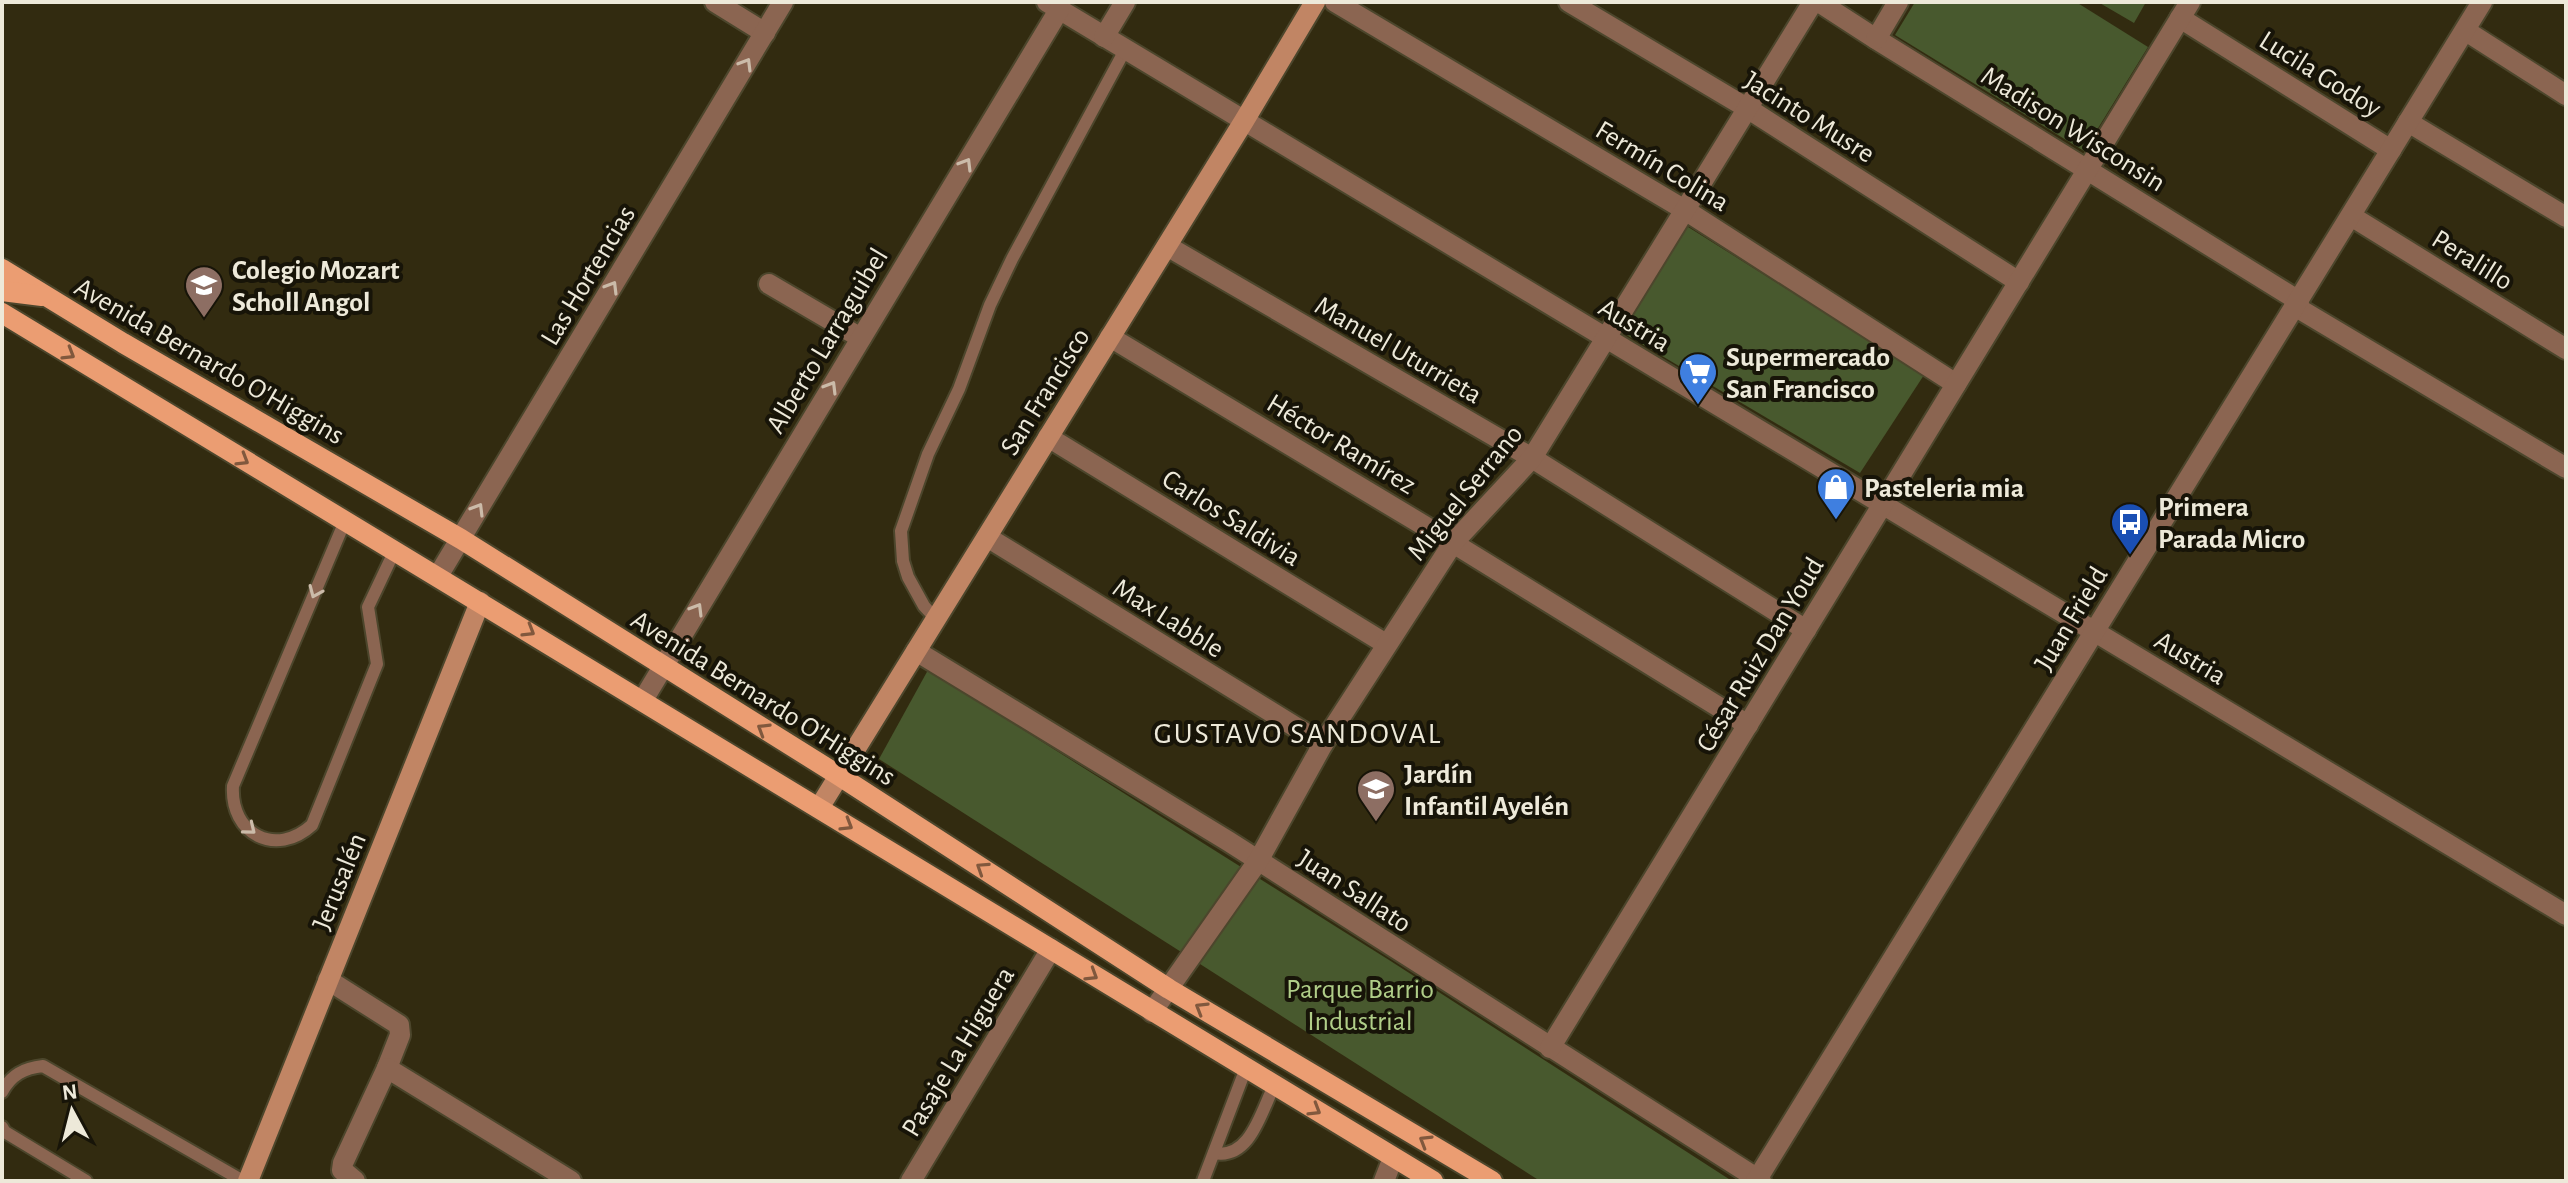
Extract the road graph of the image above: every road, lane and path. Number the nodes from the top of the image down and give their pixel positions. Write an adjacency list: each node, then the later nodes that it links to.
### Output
1 (715, 2): 14 (street)
2 (783, 2): 14 (street, Las Hortencias)
3 (1125, 2): 15 (street)
4 (1315, 2): 20 (street, San Francisco)
5 (1335, 2): 24 (street, Fermín Colina)
6 (1569, 2): 19 (street, Jacinto Musre)
7 (1813, 2): 19 (street, Miguel Serrano)
8 (1819, 2): 16 (street, Madison Wisconsin)
9 (1898, 2): 16 (street)
10 (2481, 2): 13 (street, Juan Frield)
11 (1053, 6): 15 (street, Austria); 36 (street, Alberto Larraguibel, one-way to 11)
12 (2185, 10): 22 (street, Lucila Godoy); 23 (street, César Ruiz Dan Youd)
13 (2466, 31): 18 (street); 21 (street, Juan Frield)
14 (765, 33): 46 (street, Las Hortencias, one-way to 14)
15 (1104, 37): 17 (street, Austria)
16 (1876, 39): 23 (street, Madison Wisconsin)
17 (1125, 50): 20 (street, Austria); 51 (lane)
18 (2565, 93)
19 (1747, 108): 24 (street, Miguel Serrano); 29 (street, Jacinto Musre)
20 (1244, 121): 27 (street, San Francisco); 37 (street, Austria)
21 (2408, 122): 22 (street, Juan Frield); 26 (street)
22 (2391, 150): 25 (street, Juan Frield)
23 (2088, 170): 29 (street, César Ruiz Dan Youd); 33 (street, Madison Wisconsin)
24 (1685, 210): 37 (street, Miguel Serrano); 39 (street, Fermín Colina)
25 (2351, 216): 33 (street, Juan Frield); 38 (street, Peralillo)
26 (2566, 217)
27 (1167, 246): 35 (street, San Francisco); 41 (street, Manuel Uturrieta)
28 (2, 269): 32 (main road, Avenida Bernardo O'Higgins)
29 (2019, 282): 39 (street, César Ruiz Dan Youd)
30 (769, 284): 36 (street)
31 (2, 291): 32 (main road)
32 (46, 296): 46 (main road, Avenida Bernardo O'Higgins)
33 (2298, 304): 42 (street, Madison Wisconsin); 53 (street, Juan Frield)
34 (2, 313): 44 (main road, one-way to 44)
35 (1110, 337): 40 (street, San Francisco); 47 (street, Héctor Ramírez)
36 (861, 338): 56 (street, Alberto Larraguibel, one-way to 36)
37 (1606, 338): 41 (street, Miguel Serrano); 43 (street, Austria)
38 (2566, 349)
39 (1956, 384): 43 (street, César Ruiz Dan Youd)
40 (1048, 437): 45 (street, San Francisco); 54 (street, Carlos Saldivia)
41 (1532, 458): 47 (street, Miguel Serrano); 52 (street, Manuel Uturrieta)
42 (2566, 468)
43 (1882, 505): 52 (street, César Ruiz Dan Youd); 53 (street, Austria)
44 (345, 521): 48 (main road); 48 (lane, one-way to 48)
45 (987, 537): 51 (street, San Francisco); 59 (street, Max Labble)
46 (461, 539): 49 (street, Las Hortencias); 56 (main road, Avenida Bernardo O'Higgins)
47 (1453, 543): 54 (street, Miguel Serrano); 58 (street, Héctor Ramírez)
48 (395, 550): 49 (main road)
49 (438, 576): 50 (main road)
50 (480, 602): 57 (main road, one-way to 57); 65 (street, Jerusalén)
51 (936, 619): 55 (street, San Francisco)
52 (1806, 630): 58 (street, César Ruiz Dan Youd)
53 (2095, 633): 63 (street, Austria); 76 (street, Juan Frield)
54 (1386, 644): 59 (street, Miguel Serrano)
55 (916, 651): 60 (street, San Francisco); 62 (street, Juan Sallato)
56 (663, 666): 57 (street, Alberto Larraguibel); 60 (main road, Avenida Bernardo O'Higgins, one-way to 56)
57 (643, 700): 61 (main road)
58 (1748, 725): 68 (street, César Ruiz Dan Youd)
59 (1323, 744): 62 (street, Miguel Serrano)
60 (838, 775): 61 (street, San Francisco); 66 (main road, Avenida Bernardo O'Higgins, one-way to 60)
61 (819, 808): 64 (main road, one-way to 64)
62 (1258, 861): 66 (street, Miguel Serrano); 68 (street, Juan Sallato)
63 (2566, 915)
64 (1051, 949): 67 (main road, one-way to 67); 81 (street, Pasaje La Higuera)
65 (328, 980): 69 (street); 78 (street, Jerusalén)
66 (1169, 989): 67 (street, Miguel Serrano); 85 (main road, Avenida Bernardo O'Higgins, one-way to 66)
67 (1152, 1012): 70 (main road)
68 (1550, 1048): 76 (street, Juan Sallato)
69 (387, 1068): 79 (street); 80 (street)
70 (1246, 1068): 71 (main road); 74 (lane)
71 (1274, 1086): 74 (lane); 75 (main road, one-way to 75)
72 (2, 1092): 78 (lane)
73 (2, 1127): 77 (lane)
74 (1214, 1153): 82 (lane)
75 (1393, 1158): 83 (street); 84 (main road)
76 (1758, 1180)
77 (86, 1181)
78 (245, 1181)
79 (355, 1181)
80 (571, 1181)
81 (911, 1181)
82 (1203, 1181)
83 (1384, 1181)
84 (1433, 1181)
85 (1492, 1181)

